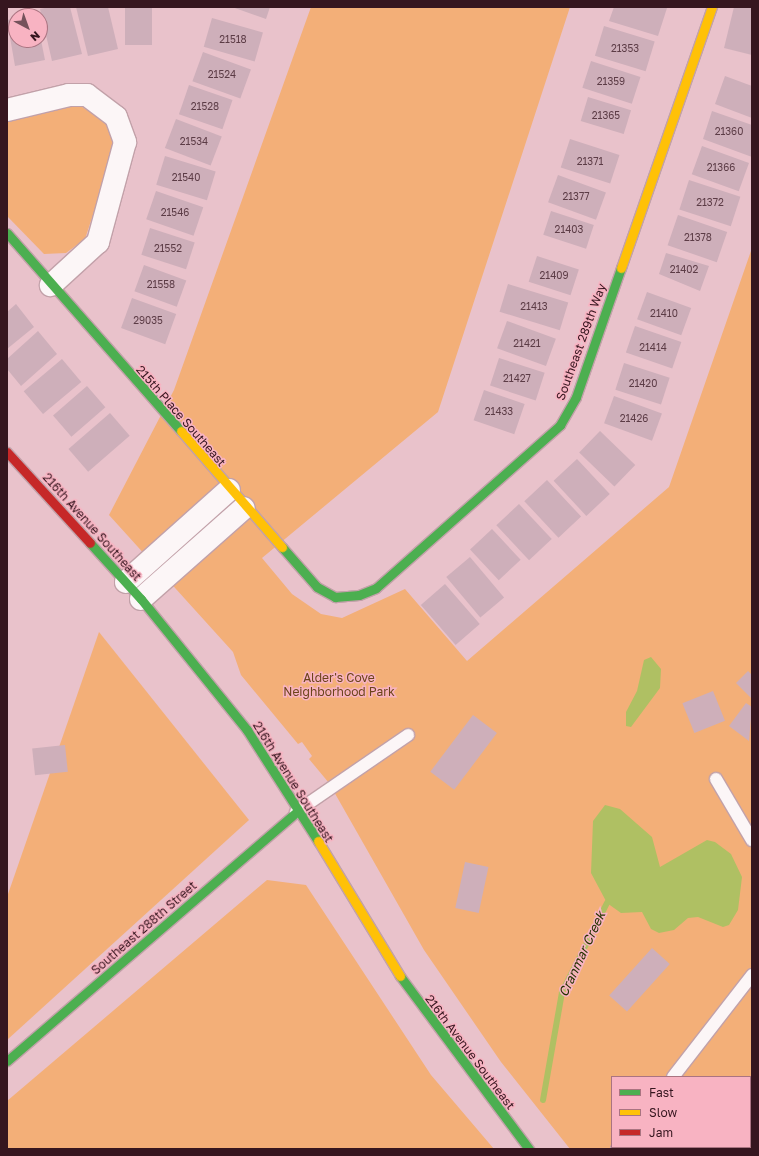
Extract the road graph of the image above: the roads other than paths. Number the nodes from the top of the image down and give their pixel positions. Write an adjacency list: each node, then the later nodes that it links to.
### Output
1 (712, 7): 9 (street, Southeast 289th Way)
2 (7, 110): 4 (street)
3 (7, 233): 4 (street, 215th Place Southeast)
4 (51, 285): 6 (street, 215th Place Southeast)
5 (7, 452): 8 (street, 216th Avenue Southeast)
6 (229, 490): 7 (street, 215th Place Southeast); 8 (street)
7 (244, 508): 9 (street, 215th Place Southeast); 10 (street)
8 (126, 582): 10 (street, 216th Avenue Southeast)
9 (348, 598)
10 (141, 599): 13 (street, 216th Avenue Southeast)
11 (408, 735): 13 (lane)
12 (716, 779): 14 (lane)
13 (296, 812): 16 (street, Southeast 288th Street); 18 (street, 216th Avenue Southeast)
14 (752, 840)
15 (752, 975): 17 (lane)
16 (7, 1061)
17 (674, 1076)
18 (529, 1149)

